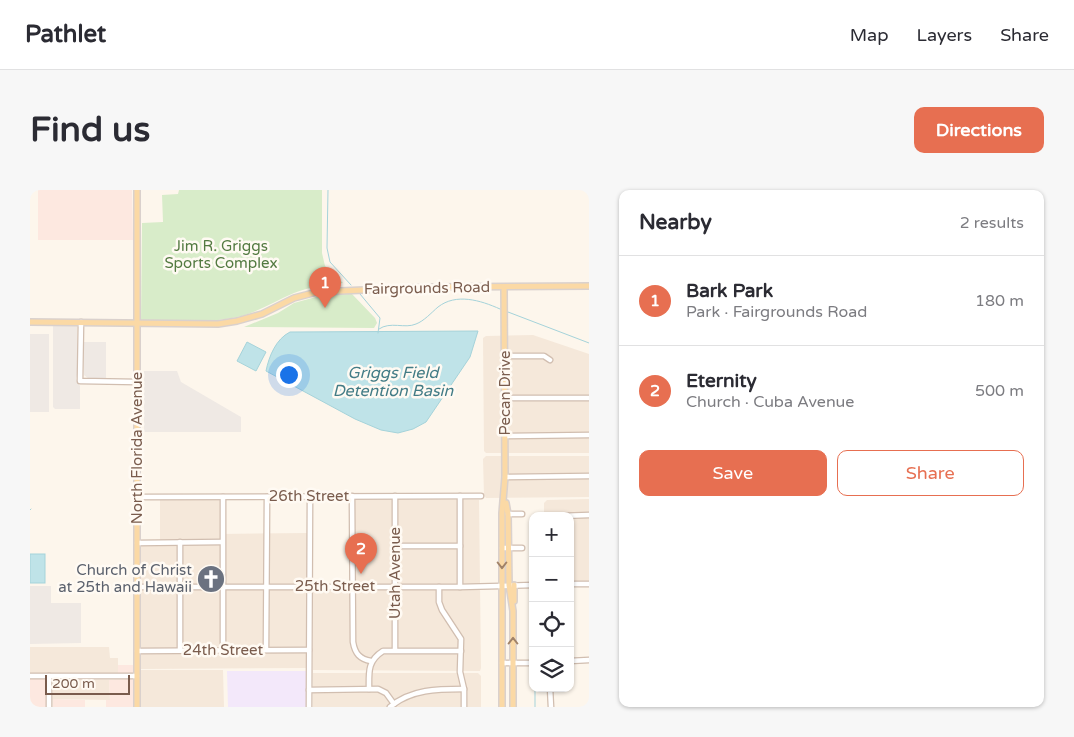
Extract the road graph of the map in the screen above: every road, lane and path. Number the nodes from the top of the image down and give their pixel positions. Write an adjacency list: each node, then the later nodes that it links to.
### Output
1 (137, 190): 6 (main road, North Florida Avenue)
2 (589, 286): 3 (main road, Fairgrounds Road)
3 (504, 287): 6 (main road, Fairgrounds Road); 7 (main road, Pecan Drive)
4 (30, 322): 5 (main road, Fairgrounds Road)
5 (80, 322): 6 (main road, Fairgrounds Road); 9 (street)
6 (138, 323): 9 (main road, North Florida Avenue)
7 (505, 356): 8 (street); 10 (main road, Pecan Drive)
8 (550, 360)
9 (137, 382): 20 (main road, North Florida Avenue)
10 (505, 398): 11 (street); 13 (main road, Pecan Drive)
11 (589, 398)
12 (589, 435): 13 (street)
13 (505, 436): 15 (main road, Pecan Drive)
14 (589, 476): 15 (street)
15 (505, 477): 24 (main road, Pecan Drive)
16 (352, 496): 17 (street, 26th Street); 23 (street, 26th Street); 45 (street)
17 (396, 496): 18 (street, 26th Street); 32 (street, Utah Avenue)
18 (460, 496): 19 (street, 26th Street); 33 (street)
19 (481, 496)
20 (137, 497): 21 (street, 26th Street); 29 (main road, North Florida Avenue)
21 (223, 497): 22 (street, 26th Street); 31 (street)
22 (267, 497): 23 (street, 26th Street); 43 (street)
23 (310, 497): 44 (street)
24 (504, 499): 25 (main road, Pecan Drive); 34 (main road, Pecan Drive)
25 (508, 514): 26 (street); 35 (main road, Pecan Drive)
26 (522, 514)
27 (574, 515): 28 (street)
28 (589, 515)
29 (137, 542): 30 (street); 49 (main road, North Florida Avenue)
30 (180, 542): 31 (street); 41 (street)
31 (222, 542): 42 (street)
32 (395, 546): 33 (street); 46 (street, Utah Avenue)
33 (460, 546): 47 (street)
34 (502, 548): 35 (street); 48 (main road, Pecan Drive, one-way to 48)
35 (509, 548): 36 (street); 39 (main road, Pecan Drive)
36 (522, 548)
37 (574, 584): 38 (street)
38 (589, 584)
39 (512, 585): 40 (street, 25th Street); 48 (street, 25th Street); 63 (main road, Pecan Drive, one-way to 39)
40 (529, 585)
41 (180, 586): 42 (street, 25th Street); 49 (street, 25th Street); 52 (street)
42 (223, 586): 43 (street, 25th Street); 53 (street)
43 (266, 586): 44 (street, 25th Street); 51 (street)
44 (310, 586): 45 (street, 25th Street); 54 (street)
45 (353, 586): 46 (street, 25th Street); 60 (street)
46 (396, 586): 50 (street, 25th Street); 55 (street, Utah Avenue)
47 (460, 586): 48 (street, 25th Street); 50 (street, 25th Street)
48 (502, 586): 62 (main road, Pecan Drive)
49 (137, 587): 56 (main road, North Florida Avenue)
50 (439, 587): 57 (street)
51 (266, 649): 53 (street, 24th Street); 54 (street, 24th Street)
52 (180, 650): 53 (street, 24th Street); 56 (street, 24th Street)
53 (224, 650)
54 (309, 650): 69 (street)
55 (396, 650): 57 (street); 60 (street)
56 (137, 651): 66 (main road, North Florida Avenue)
57 (461, 651): 68 (street)
58 (589, 660): 59 (street)
59 (574, 661)
60 (371, 662): 67 (street)
61 (529, 662): 63 (street)
62 (502, 663): 63 (street); 76 (main road, Pecan Drive)
63 (513, 663): 77 (main road, Pecan Drive)
64 (30, 676): 65 (street)
65 (49, 676): 66 (street); 72 (street)
66 (137, 676): 73 (main road, North Florida Avenue)
67 (370, 689): 69 (street); 71 (street)
68 (464, 689): 71 (street); 75 (street)
69 (309, 690): 74 (street)
70 (550, 692): 78 (street)
71 (392, 705)
72 (49, 707)
73 (137, 707)
74 (309, 707)
75 (464, 707)
76 (502, 707)
77 (513, 707)
78 (551, 707)

